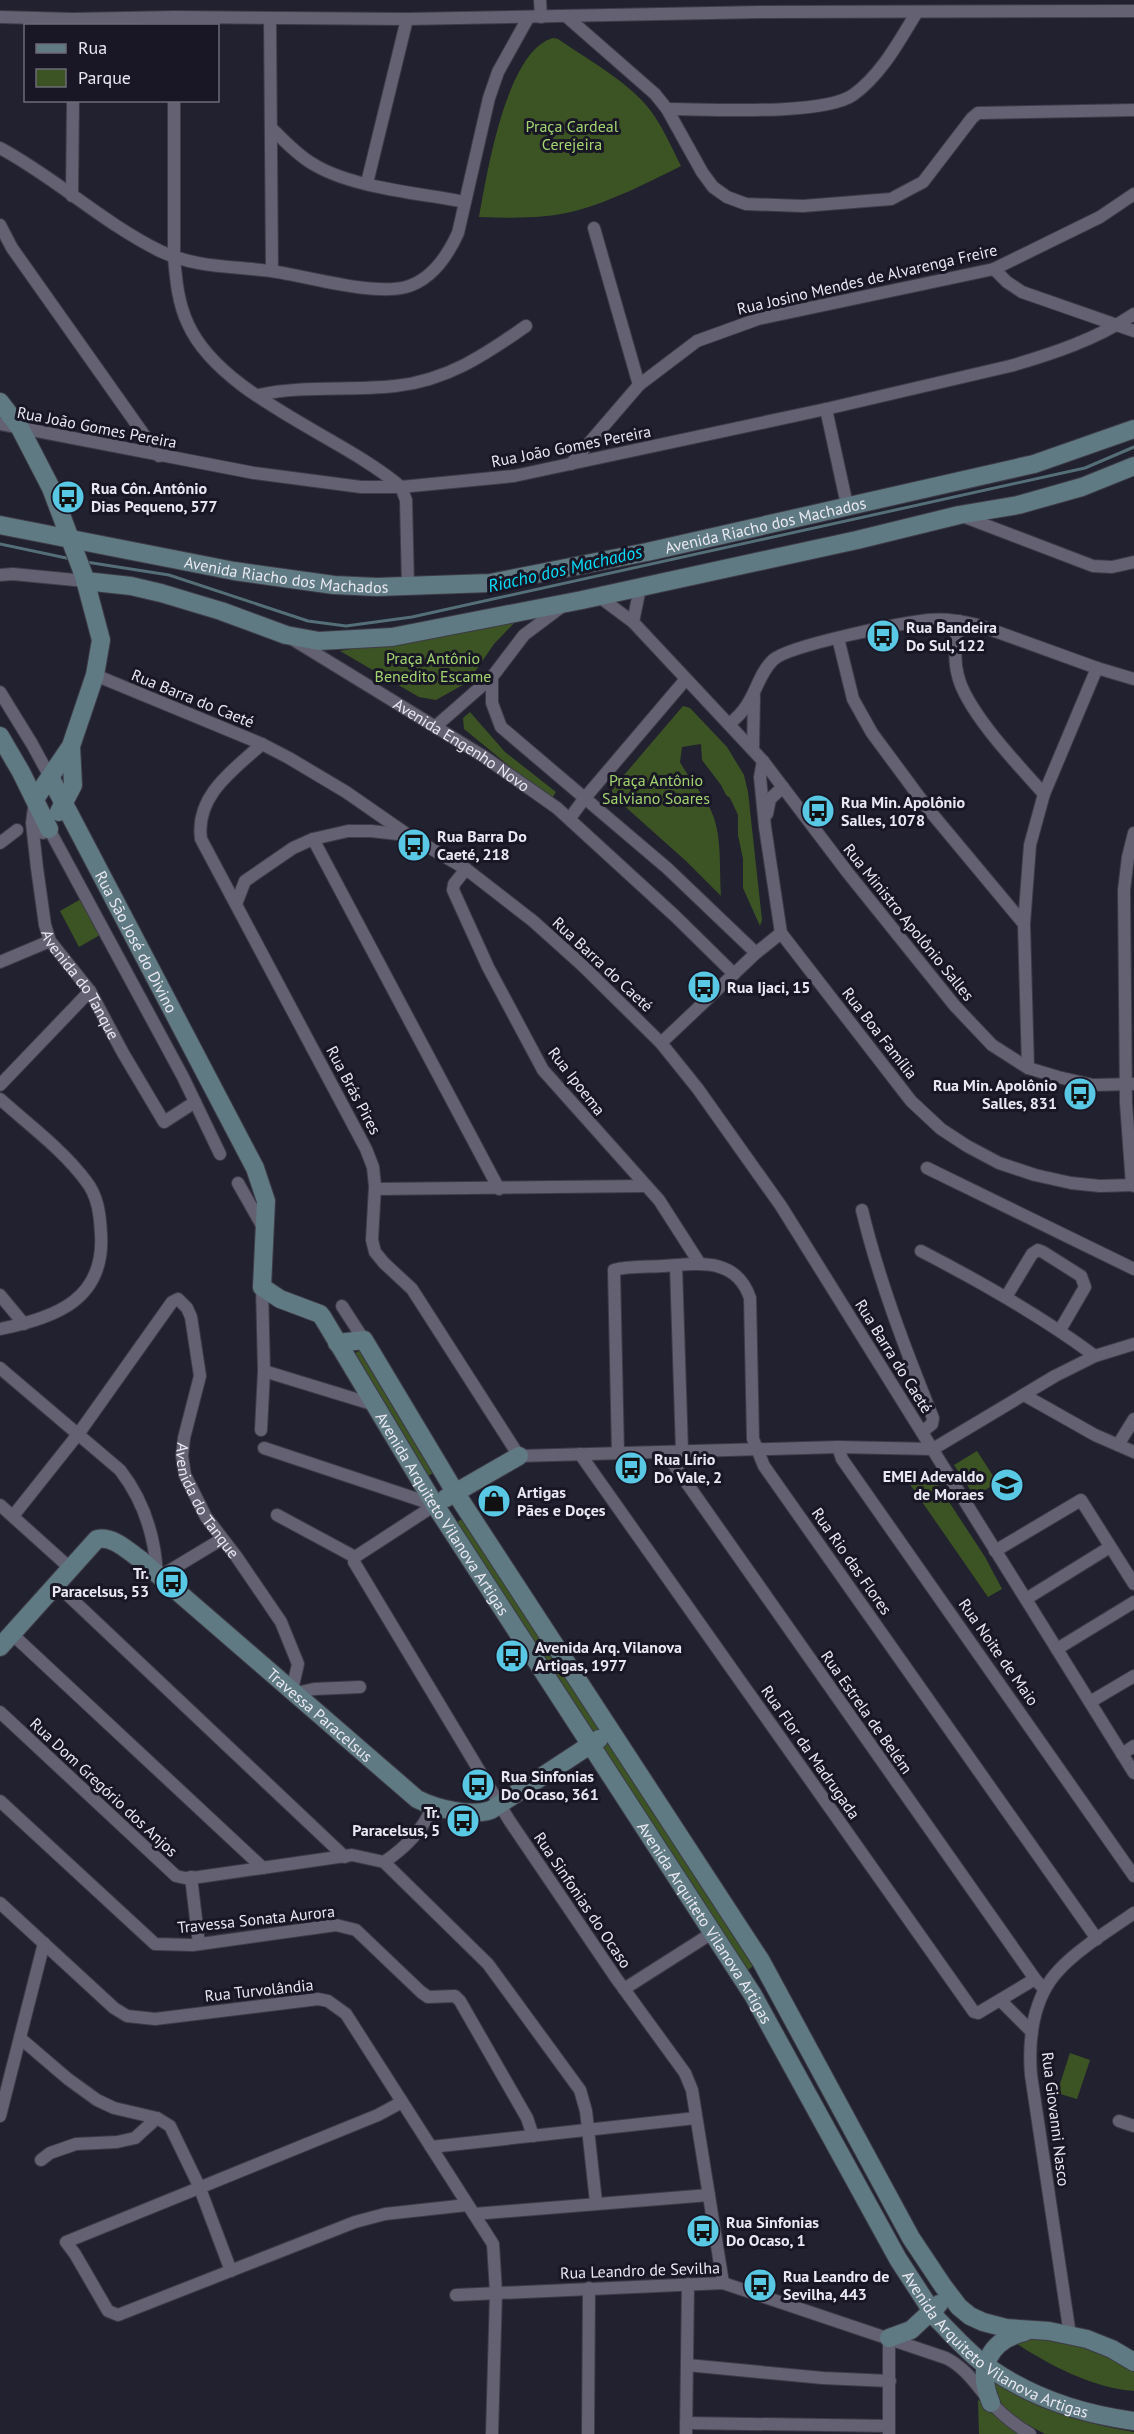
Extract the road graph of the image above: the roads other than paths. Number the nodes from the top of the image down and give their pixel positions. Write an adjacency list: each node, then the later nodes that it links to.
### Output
1 (540, 0): 5 (street)
2 (1134, 11): 3 (street)
3 (917, 12): 6 (street); 14 (street)
4 (0, 17): 11 (street)
5 (541, 17): 6 (street); 7 (street)
6 (567, 17): 14 (street)
7 (528, 18): 9 (street); 21 (street)
8 (270, 19): 9 (street); 10 (street); 16 (street)
9 (407, 19): 18 (street)
10 (174, 21): 11 (street)
11 (73, 22)
12 (73, 102): 20 (street)
13 (174, 102): 24 (street)
14 (667, 109): 15 (street)
15 (1134, 110)
16 (271, 128): 18 (street); 26 (street)
17 (0, 148): 20 (street)
18 (367, 183): 21 (street)
19 (1134, 194): 25 (street, Rua Josino Mendes de Alvarenga Freire)
20 (72, 196): 24 (street)
21 (465, 202): 26 (street)
22 (0, 225): 38 (street)
23 (594, 228): 31 (street)
24 (174, 257): 26 (street); 32 (street)
25 (994, 269): 29 (street); 31 (street, Rua Josino Mendes de Alvarenga Freire)
26 (272, 271)
27 (1134, 314): 29 (street, Rua João Gomes Pereira)
28 (526, 326): 32 (street)
29 (1117, 326): 30 (street); 34 (street, Rua João Gomes Pereira)
30 (1134, 331)
31 (639, 385): 39 (street, Rua Josino Mendes de Alvarenga Freire)
32 (258, 395): 41 (street)
33 (0, 402): 36 (main road)
34 (826, 409): 39 (street, Rua João Gomes Pereira); 42 (street)
35 (0, 424): 36 (street, Rua João Gomes Pereira)
36 (20, 428): 38 (street, Rua João Gomes Pereira); 45 (main road)
37 (1134, 429): 42 (main road, Avenida Riacho dos Machados)
38 (159, 456): 41 (street, Rua João Gomes Pereira)
39 (571, 464): 41 (street, Rua João Gomes Pereira)
40 (1134, 466): 43 (main road)
41 (401, 487): 49 (street)
42 (847, 505): 49 (main road, Avenida Riacho dos Machados)
43 (958, 515): 46 (street); 50 (main road)
44 (0, 525): 45 (main road, Avenida Riacho dos Machados)
45 (72, 547): 48 (main road); 49 (main road, Avenida Riacho dos Machados)
46 (1134, 562)
47 (0, 575): 48 (street, Avenida Engenho Novo)
48 (84, 578): 55 (main road, Avenida Engenho Novo); 58 (main road)
49 (408, 586)
50 (640, 588): 51 (main road); 54 (street)
51 (598, 596): 52 (main road); 54 (street, Rua Ministro Apolônio Salles)
52 (568, 603): 55 (main road); 59 (street)
53 (959, 621): 56 (street); 57 (street); 73 (street)
54 (633, 622): 60 (street, Rua Ministro Apolônio Salles)
55 (286, 636): 65 (street, Avenida Engenho Novo)
56 (838, 638): 63 (street); 92 (street)
57 (1096, 668): 61 (street); 73 (street)
58 (95, 675): 67 (street, Rua Barra do Caeté); 68 (main road)
59 (492, 677): 65 (street); 75 (street, Avenida Engenho Novo)
60 (686, 678): 64 (street, Rua Ministro Apolônio Salles); 75 (street)
61 (1134, 679)
62 (0, 692): 71 (street)
63 (754, 694): 64 (street); 69 (street)
64 (729, 724): 69 (street, Rua Ministro Apolônio Salles)
65 (436, 726): 78 (street, Avenida Engenho Novo)
66 (0, 736): 74 (main road)
67 (262, 744): 77 (street, Rua Barra do Caeté); 87 (street, Rua Brás Pires)
68 (71, 746): 71 (main road); 76 (main road)
69 (753, 750): 70 (street, Rua Ministro Apolônio Salles)
70 (763, 761): 72 (street, Rua Ministro Apolônio Salles); 79 (street, Rua Boa Família)
71 (50, 777): 74 (main road); 76 (main road, Rua São José do Divino)
72 (783, 787): 79 (street, Rua Boa Família); 101 (street, Rua Ministro Apolônio Salles)
73 (1044, 794): 92 (street)
74 (35, 799): 82 (main road, Rua São José do Divino)
75 (584, 799): 78 (street); 95 (street, Avenida Engenho Novo)
76 (64, 804): 82 (main road); 103 (main road, Rua São José do Divino)
77 (382, 817): 81 (street); 84 (street, Rua Barra do Caeté)
78 (570, 818): 97 (street, Avenida Engenho Novo)
79 (765, 827): 93 (street, Rua Boa Família)
80 (16, 830): 86 (street)
81 (371, 831): 84 (street); 85 (street)
82 (41, 832): 94 (street, Avenida do Tanque); 102 (street, Rua São José do Divino)
83 (1134, 833): 90 (street)
84 (408, 835): 88 (street, Rua Barra do Caeté)
85 (313, 839): 89 (street); 114 (street)
86 (0, 843)
87 (215, 866): 89 (street); 91 (street, Rua Brás Pires)
88 (466, 869): 100 (street, Rua Barra do Caeté); 112 (street, Rua Ipoema)
89 (245, 881): 91 (street)
90 (1129, 890): 98 (street)
91 (236, 904): 113 (street, Rua Brás Pires)
92 (1024, 924): 101 (street)
93 (781, 933): 95 (street); 111 (street, Rua Boa Família)
94 (50, 941): 96 (street); 99 (street, Avenida do Tanque)
95 (756, 953): 97 (street)
96 (0, 962)
97 (734, 974): 100 (street)
98 (1130, 988): 104 (street)
99 (90, 991): 105 (street); 107 (street, Avenida do Tanque)
100 (661, 1042): 138 (street, Rua Barra do Caeté)
101 (1028, 1068): 104 (street, Rua Ministro Apolônio Salles)
102 (183, 1077): 103 (street); 107 (street, Rua São José do Divino)
103 (208, 1080): 116 (main road, Rua São José do Divino)
104 (1130, 1084): 111 (street)
105 (0, 1085)
106 (0, 1099): 125 (street)
107 (195, 1102): 108 (street, Rua São José do Divino)
108 (220, 1155)
109 (927, 1168): 120 (street)
110 (238, 1183): 116 (street)
111 (1133, 1185)
112 (645, 1186): 114 (street); 118 (street, Rua Ipoema)
113 (375, 1189): 114 (street); 150 (street, Rua Brás Pires)
114 (499, 1189)
115 (862, 1210): 138 (street)
116 (265, 1230): 121 (main road, Rua São José do Divino)
117 (921, 1251): 123 (street)
118 (699, 1264): 119 (street, Rua Rio das Flores); 144 (street, Rua Rio das Flores)
119 (676, 1266): 145 (street); 148 (street, Rua Rio das Flores)
120 (1134, 1269)
121 (262, 1287): 129 (main road, Avenida Arquiteto Vilanova Artigas); 133 (street)
122 (0, 1295): 125 (street)
123 (1006, 1297): 127 (street); 127 (street)
124 (342, 1306): 128 (street, Avenida Arquiteto Vilanova Artigas)
125 (24, 1324): 126 (street)
126 (0, 1329)
127 (1060, 1330): 131 (street)
128 (364, 1340): 129 (main road); 152 (main road, Avenida Arquiteto Vilanova Artigas)
129 (337, 1343): 135 (main road, Avenida Arquiteto Vilanova Artigas)
130 (1134, 1344): 131 (street)
131 (1095, 1356): 134 (street)
132 (0, 1368): 139 (street)
133 (264, 1371): 135 (street); 137 (street)
134 (1024, 1395): 140 (street); 143 (street)
135 (375, 1405): 151 (main road, Avenida Arquiteto Vilanova Artigas)
136 (1134, 1419): 140 (street)
137 (261, 1430)
138 (922, 1432): 143 (street, Rua Barra do Caeté)
139 (79, 1433): 157 (street); 158 (street, Avenida do Tanque); 163 (street)
140 (1118, 1445): 147 (street)
141 (838, 1447): 143 (street); 144 (street); 186 (street, Rua Noite de Maio)
142 (264, 1448): 153 (street)
143 (933, 1449): 160 (street, Rua Barra do Caeté)
144 (756, 1450): 145 (street); 191 (street, Rua Rio das Flores)
145 (682, 1451): 146 (street)
146 (665, 1452): 148 (street); 194 (street, Rua Estrela de Belém)
147 (1134, 1452)
148 (618, 1453): 149 (street)
149 (580, 1454): 150 (street); 197 (street, Rua Flor da Madrugada)
150 (519, 1456): 152 (main road)
151 (413, 1469): 153 (street); 155 (main road, Avenida Arquiteto Vilanova Artigas)
152 (455, 1492): 155 (main road); 175 (main road, Avenida Arquiteto Vilanova Artigas)
153 (402, 1494): 155 (street)
154 (0, 1505): 157 (street)
155 (435, 1505): 161 (street); 176 (main road, Avenida Arquiteto Vilanova Artigas)
156 (277, 1515): 161 (street)
157 (14, 1516): 162 (street)
158 (222, 1539): 163 (street); 172 (street, Avenida do Tanque)
159 (1110, 1547): 160 (street); 165 (street); 166 (street)
160 (995, 1551): 166 (street, Rua Barra do Caeté)
161 (355, 1557): 181 (street, Rua Sinfonias do Ocaso)
162 (70, 1568): 163 (main road, Travessa Paracelsus); 164 (main road)
163 (158, 1576): 172 (main road, Travessa Paracelsus)
164 (56, 1584): 168 (main road); 183 (street)
165 (1134, 1584)
166 (1026, 1599): 169 (street, Rua Barra do Caeté)
167 (1134, 1602): 169 (street)
168 (6, 1640): 185 (street)
169 (1057, 1649): 173 (street, Rua Barra do Caeté)
170 (1134, 1676): 173 (street)
171 (360, 1687): 172 (street)
172 (294, 1692): 182 (main road, Travessa Paracelsus)
173 (1090, 1702): 178 (street, Rua Barra do Caeté)
174 (0, 1712): 187 (street, Rua Dom Gregório dos Anjos)
175 (611, 1731): 176 (main road, Travessa Paracelsus); 220 (main road, Avenida Arquiteto Vilanova Artigas)
176 (590, 1745): 181 (main road, Travessa Paracelsus); 190 (main road, Avenida Arquiteto Vilanova Artigas)
177 (1134, 1746): 178 (street)
178 (1122, 1754): 179 (street, Rua Barra do Caeté)
179 (1134, 1773)
180 (0, 1801): 193 (street, Travessa Sonata Aurora)
181 (500, 1804): 182 (main road, Travessa Paracelsus); 195 (street, Rua Sinfonias do Ocaso)
182 (432, 1807): 184 (street)
183 (345, 1857): 184 (street, Rua Dom Gregório dos Anjos); 185 (street, Rua Dom Gregório dos Anjos)
184 (384, 1862): 206 (street)
185 (263, 1868): 187 (street, Rua Dom Gregório dos Anjos)
186 (1134, 1876)
187 (191, 1877): 193 (street)
188 (0, 1903): 192 (street, Rua Turvolândia)
189 (1134, 1913): 191 (street, Rua Giovanni Nasco)
190 (712, 1933): 195 (street); 221 (main road, Avenida Arquiteto Vilanova Artigas)
191 (1097, 1939): 196 (street, Rua Giovanni Nasco)
192 (44, 1943): 199 (street); 200 (street, Rua Turvolândia)
193 (200, 1944): 207 (street, Travessa Sonata Aurora)
194 (1035, 1978): 196 (street, Rua Estrela de Belém); 197 (street, Rua Flor da Madrugada)
195 (624, 1989): 203 (street, Rua Sinfonias do Ocaso)
196 (1044, 1989): 198 (street, Rua Giovanni Nasco)
197 (1001, 2001): 198 (street)
198 (1032, 2032): 223 (street, Rua Giovanni Nasco)
199 (20, 2038): 201 (street); 202 (street)
200 (402, 2102): 208 (street, Rua Turvolândia); 210 (street)
201 (1, 2108)
202 (157, 2118): 209 (street); 210 (street)
203 (696, 2118): 206 (street); 211 (street, Rua Sinfonias do Ocaso)
204 (1119, 2121): 205 (street)
205 (1134, 2126)
206 (588, 2131): 207 (street); 212 (street)
207 (532, 2136): 208 (street)
208 (431, 2147): 213 (street, Rua Turvolândia)
209 (41, 2160)
210 (199, 2186): 214 (street); 214 (street)
211 (709, 2195): 212 (street); 215 (street, Rua Sinfonias do Ocaso)
212 (596, 2202): 213 (street)
213 (471, 2210): 214 (street); 218 (street, Rua Turvolândia)
214 (231, 2271)
215 (723, 2283): 216 (street, Rua Leandro de Sevilha); 224 (street, Rua Leandro de Sevilha)
216 (688, 2284): 217 (street, Rua Leandro de Sevilha); 226 (street)
217 (589, 2288): 218 (street, Rua Leandro de Sevilha); 235 (street)
218 (496, 2292): 219 (street, Rua Leandro de Sevilha); 234 (street)
219 (456, 2295)
220 (959, 2307): 221 (main road); 222 (main road, Avenida Arquiteto Vilanova Artigas)
221 (931, 2311): 224 (main road); 227 (main road, Avenida Arquiteto Vilanova Artigas)
222 (1030, 2331): 223 (main road, Avenida Arquiteto Vilanova Artigas); 227 (main road)
223 (1070, 2335): 225 (main road, Avenida Arquiteto Vilanova Artigas)
224 (889, 2338): 228 (street); 229 (street, Rua Leandro de Sevilha)
225 (1134, 2362)
226 (687, 2365): 228 (street); 231 (street)
227 (986, 2366): 229 (main road); 230 (main road, Avenida Arquiteto Vilanova Artigas)
228 (890, 2381): 233 (street)
229 (991, 2403): 236 (street, Rua Leandro de Sevilha)
230 (1134, 2421)
231 (686, 2428): 232 (street)
232 (778, 2429): 233 (street)
233 (889, 2430)
234 (492, 2434)
235 (588, 2434)
236 (1030, 2434)

